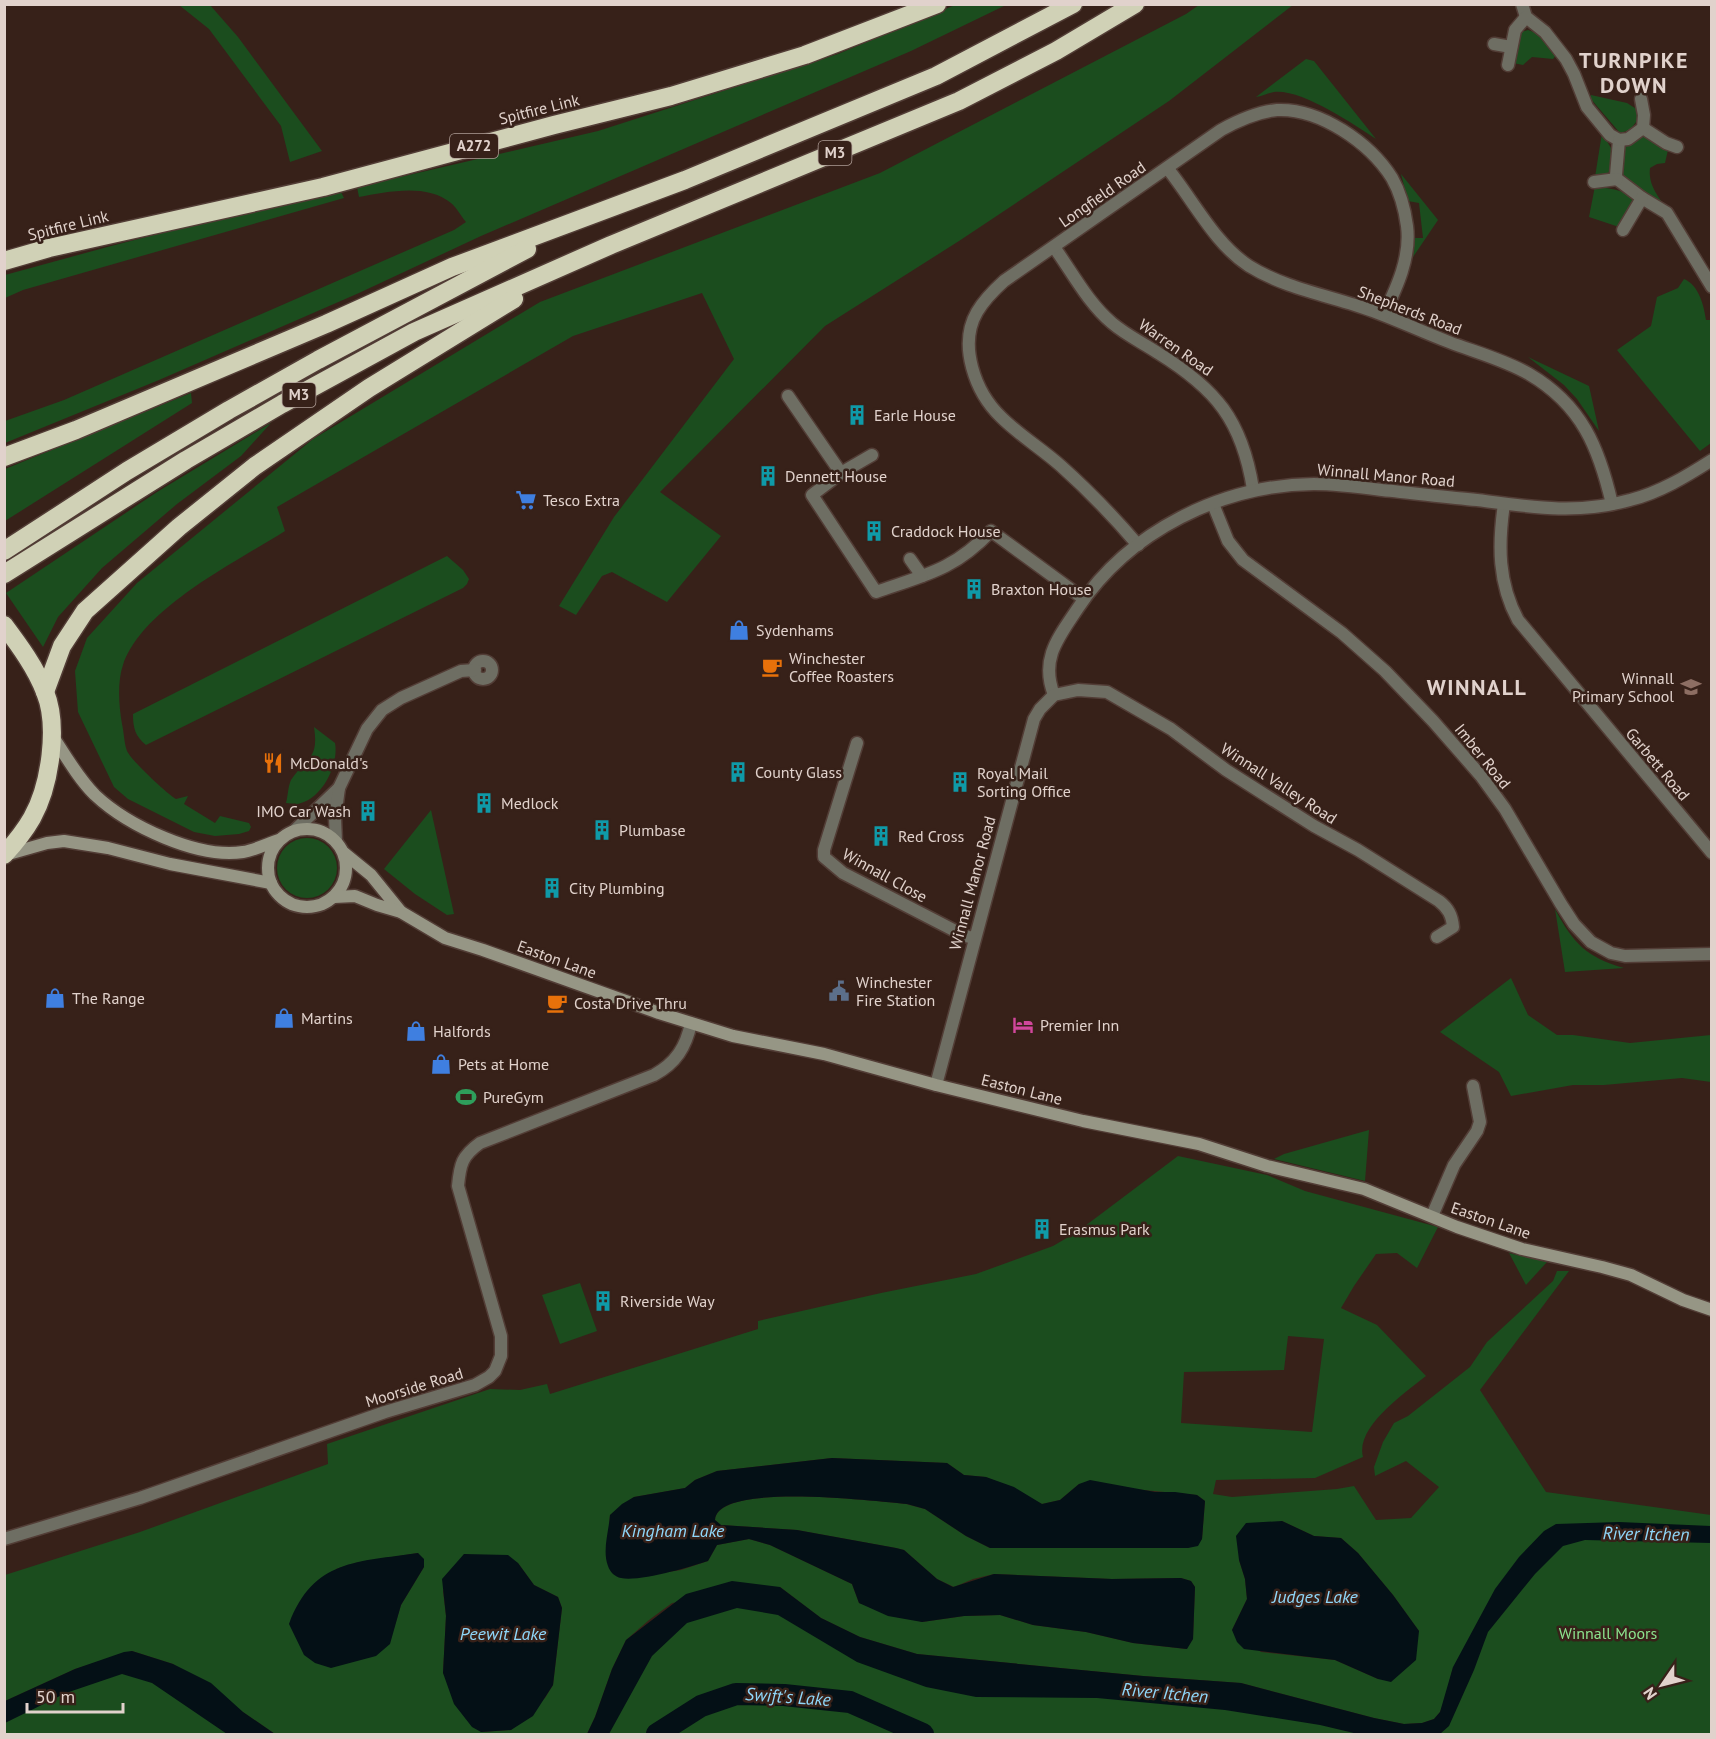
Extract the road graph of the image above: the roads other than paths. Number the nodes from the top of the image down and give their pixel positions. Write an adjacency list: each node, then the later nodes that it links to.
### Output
1 (937, 4): 20 (highway, Spitfire Link / A272)
2 (1073, 4): 16 (highway, M3)
3 (1135, 4): 18 (highway, M3)
4 (1524, 11): 6 (street); 10 (street)
5 (1494, 44): 6 (street)
6 (1511, 47): 7 (street)
7 (1508, 65)
8 (1641, 99): 9 (street)
9 (1643, 128): 10 (street); 11 (street)
10 (1619, 140): 13 (street)
11 (1677, 147)
12 (1168, 169): 19 (street, Longfield Road); 22 (street, Shepherds Road); 22 (street, Longfield Road)
13 (1617, 179): 14 (street); 15 (street)
14 (1593, 182)
15 (1642, 198): 17 (street); 21 (street)
16 (579, 221): 25 (highway, M3); 33 (highway, M3)
17 (1623, 230)
18 (610, 245): 35 (highway, M3); 40 (highway, M3)
19 (1054, 247): 28 (street, Warren Road); 32 (street, Longfield Road)
20 (4, 261)
21 (1712, 287)
22 (1384, 314): 31 (street, Shepherds Road)
23 (788, 396): 27 (street)
24 (872, 455): 27 (street)
25 (4, 457)
26 (1712, 460): 31 (street, Winnall Manor Road)
27 (841, 473): 36 (street)
28 (1253, 489): 29 (street, Winnall Manor Road); 30 (street, Winnall Manor Road)
29 (1213, 504): 32 (street, Winnall Manor Road); 56 (street, Imber Road)
30 (1504, 504): 31 (street, Winnall Manor Road); 49 (street, Garbett Road)
31 (1612, 504)
32 (1138, 545): 37 (street, Winnall Manor Road)
33 (4, 551)
34 (910, 559): 36 (street)
35 (4, 574)
36 (922, 576): 37 (street)
37 (1084, 599): 41 (street, Winnall Manor Road)
38 (6, 627): 40 (highway)
39 (475, 670): 44 (street)
40 (45, 692): 42 (highway)
41 (1054, 695): 54 (street, Winnall Valley Road); 55 (street, Winnall Manor Road)
42 (52, 735): 46 (street); 50 (highway)
43 (857, 743): 55 (street, Winnall Close)
44 (339, 788): 45 (street); 47 (street)
45 (295, 830): 46 (street); 47 (street)
46 (279, 840): 51 (street)
47 (336, 841): 48 (street)
48 (344, 853): 52 (street); 53 (street, Easton Lane)
49 (1712, 853)
50 (4, 855): 51 (street)
51 (271, 883): 52 (street)
52 (334, 897): 53 (street, Easton Lane)
53 (401, 912): 57 (street, Easton Lane)
54 (1437, 937)
55 (974, 938): 58 (street, Winnall Manor Road)
56 (1712, 954)
57 (691, 1023): 58 (street, Easton Lane); 64 (street, Moorside Road)
58 (936, 1085): 62 (street, Easton Lane)
59 (1473, 1086): 60 (street)
60 (1480, 1122): 61 (street); 62 (street)
61 (1494, 1125)
62 (1432, 1216): 63 (street, Easton Lane)
63 (1712, 1310)
64 (4, 1539)

